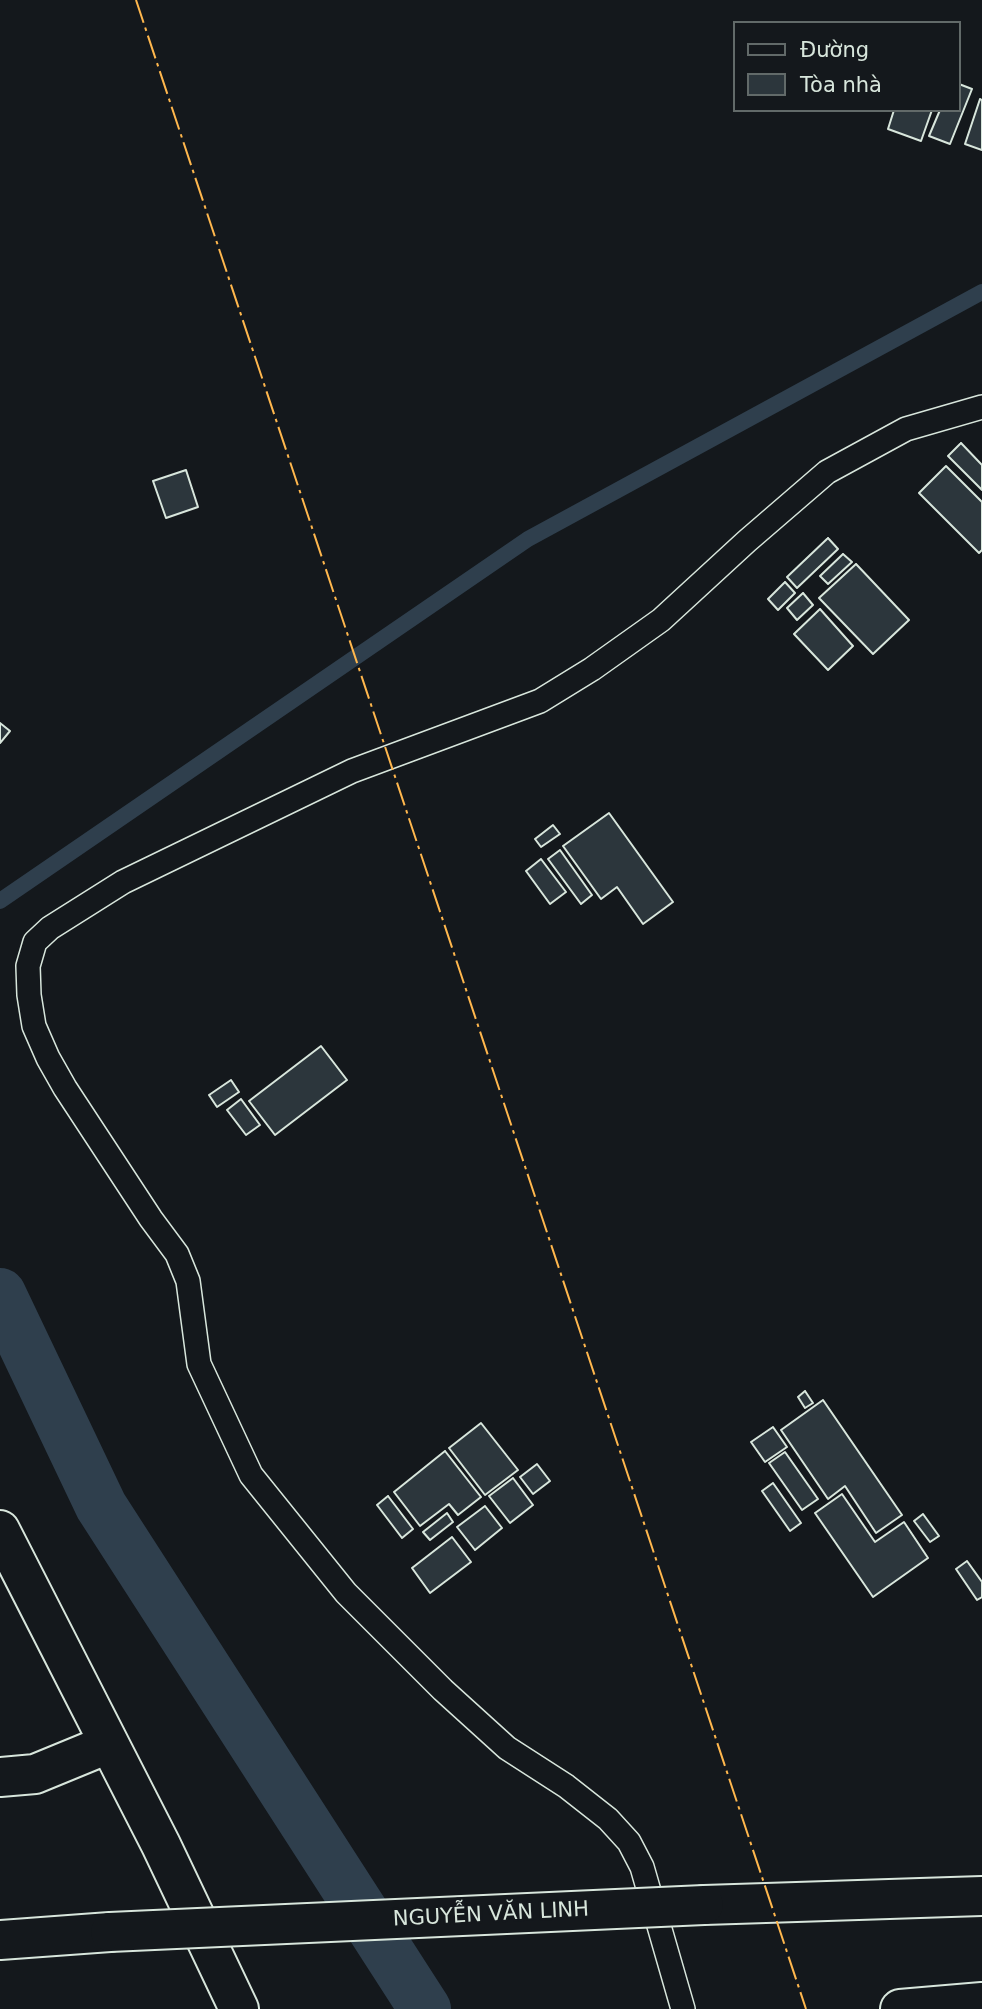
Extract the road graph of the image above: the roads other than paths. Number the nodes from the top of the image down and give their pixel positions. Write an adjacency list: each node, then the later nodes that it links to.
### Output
1 (982, 407): 9 (lane)
2 (0, 1530): 3 (main road)
3 (108, 1744): 4 (main road); 8 (main road)
4 (0, 1777)
5 (982, 1896): 6 (main road, NGUYỄN VĂN LINH, bridge)
6 (0, 1940)
7 (982, 2002): 10 (main road)
8 (239, 2009)
9 (683, 2009)
10 (900, 2009)

